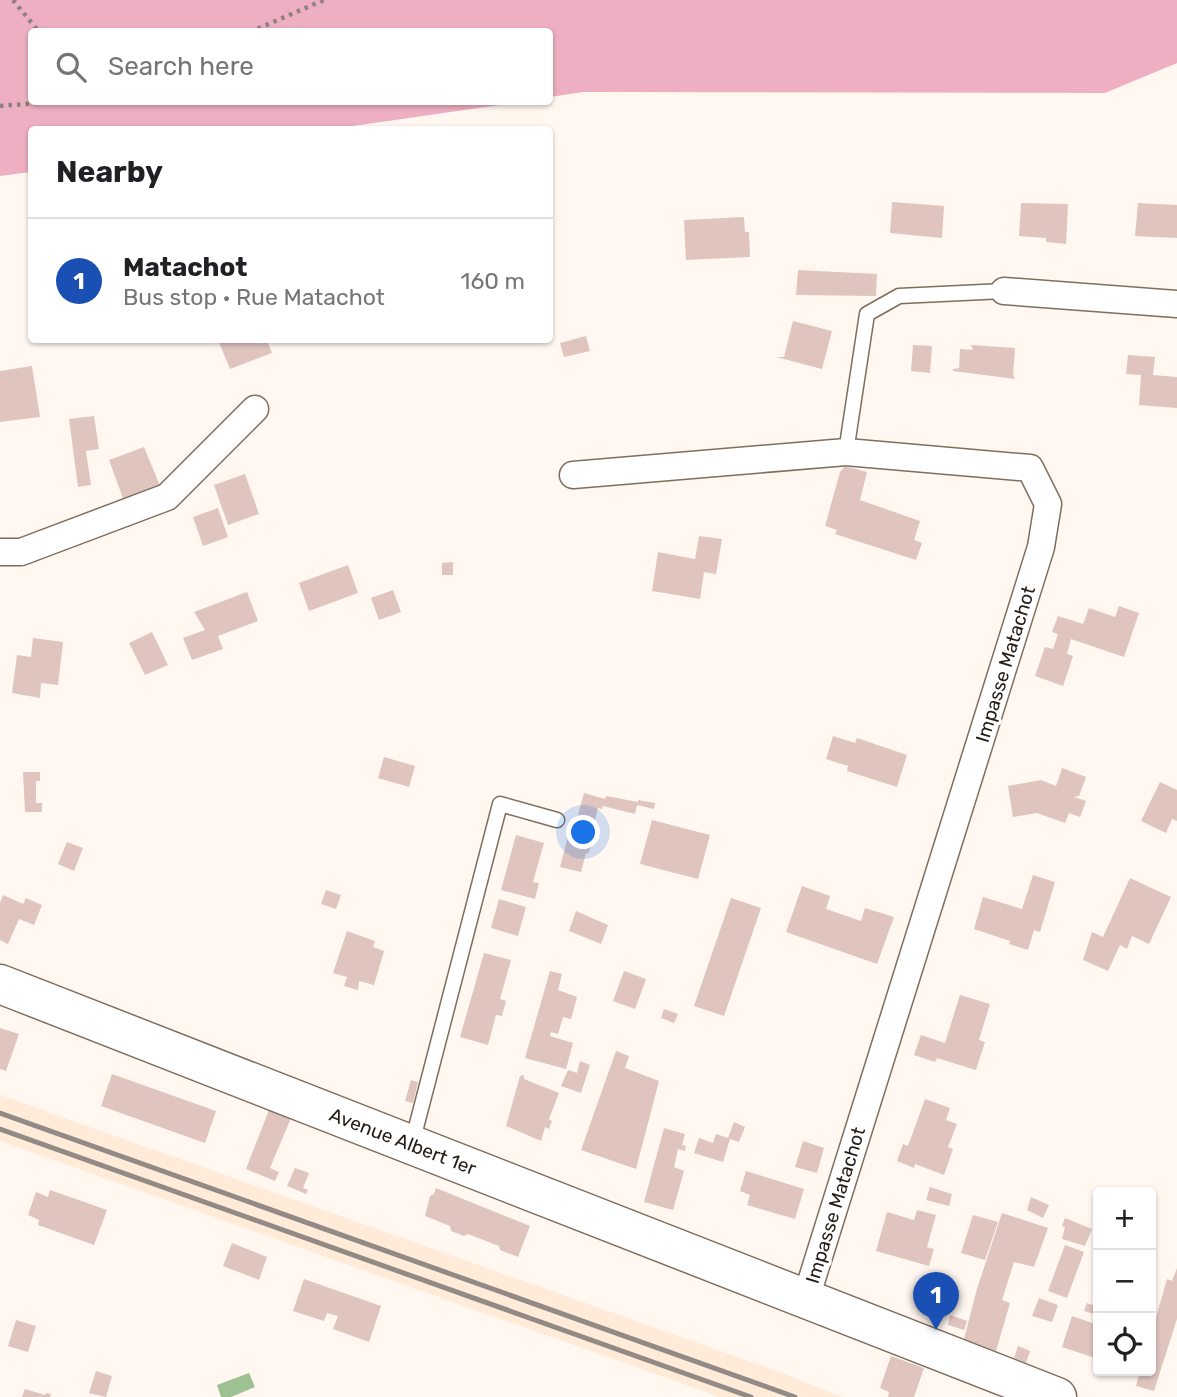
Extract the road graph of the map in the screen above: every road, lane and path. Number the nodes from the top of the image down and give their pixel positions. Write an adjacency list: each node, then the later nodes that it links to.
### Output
1 (13, 0): 3 (path)
2 (324, 0): 4 (path)
3 (36, 28)
4 (259, 28)
5 (28, 104): 6 (path)
6 (0, 106)
7 (1004, 291): 8 (street); 10 (lane)
8 (1177, 304)
9 (255, 409): 12 (street)
10 (846, 452): 11 (street, Impasse Matachot); 16 (street, Impasse Matachot)
11 (573, 475)
12 (0, 552)
13 (556, 820): 15 (lane)
14 (0, 984): 15 (main road, Avenue Albert 1er)
15 (412, 1144): 16 (main road, Avenue Albert 1er)
16 (806, 1298): 17 (main road, Avenue Albert 1er)
17 (1057, 1397)

